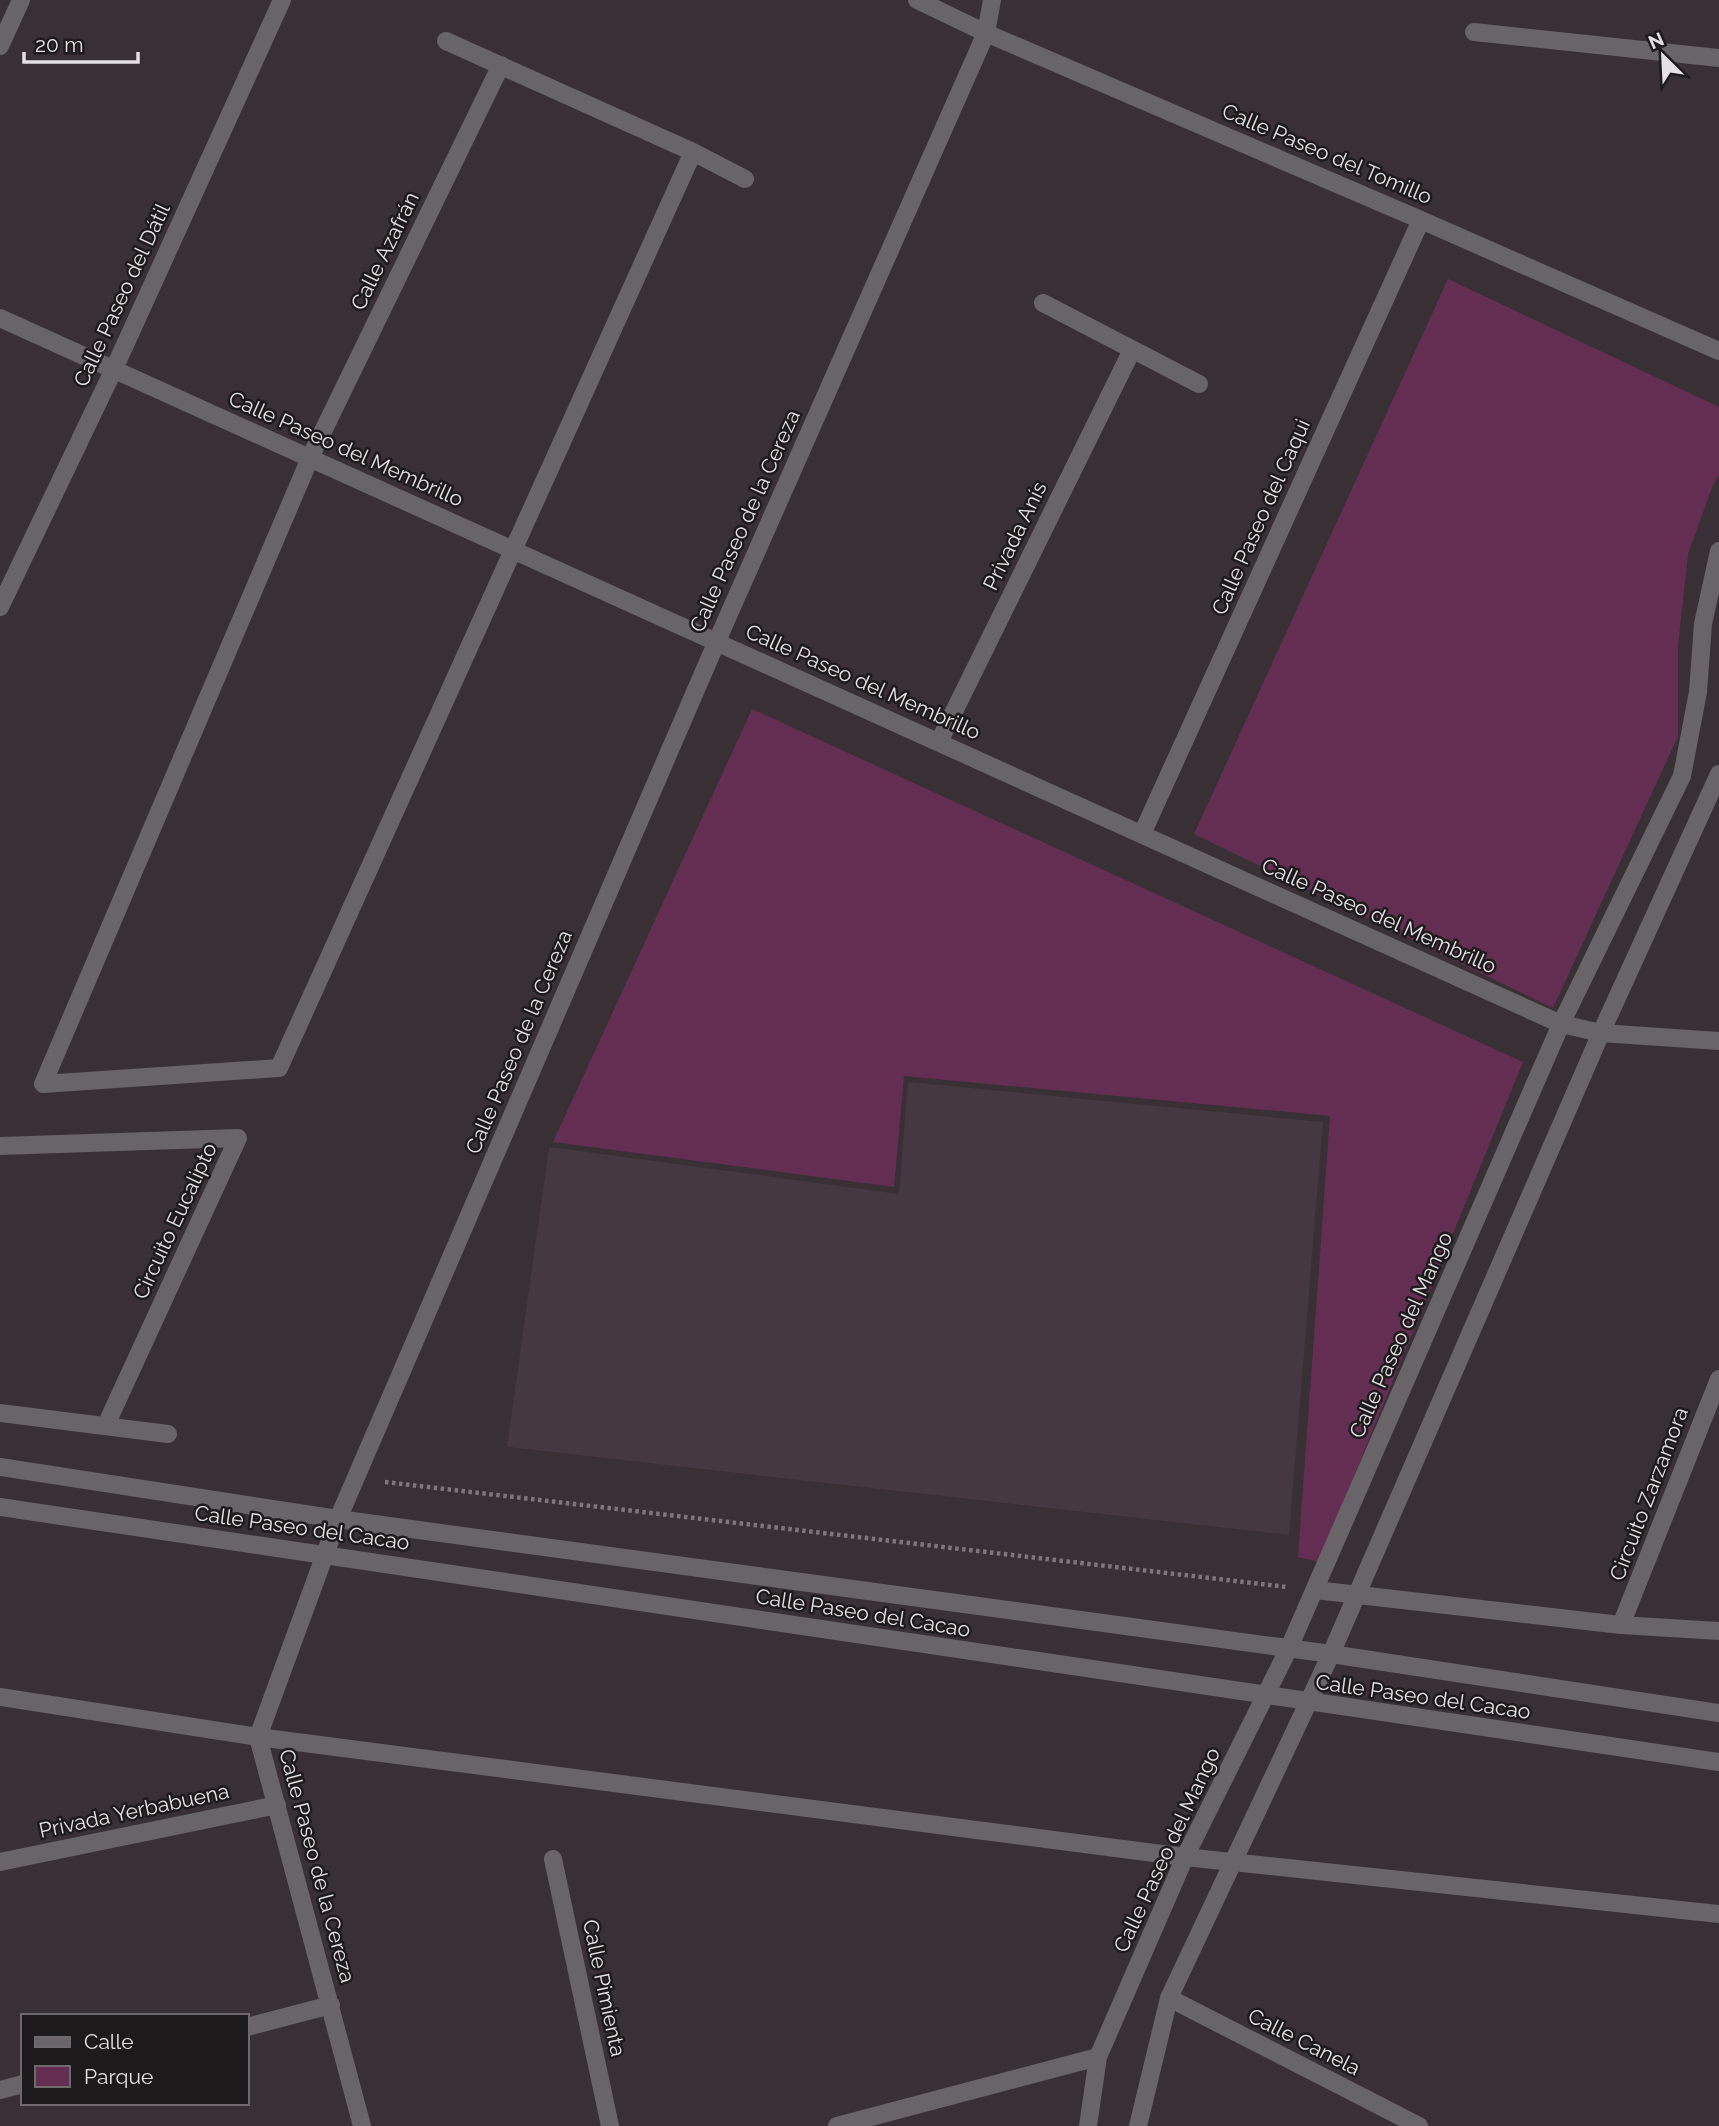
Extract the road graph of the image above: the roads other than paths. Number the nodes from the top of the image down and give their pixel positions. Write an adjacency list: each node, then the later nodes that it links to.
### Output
1 (21, 0): 8 (street)
2 (282, 0): 18 (street, Calle Paseo del Dátil)
3 (917, 0): 6 (street, Calle Paseo del Tomillo)
4 (992, 0): 6 (street, Calle Paseo de la Cereza)
5 (1474, 32): 9 (street)
6 (986, 33): 13 (street, Calle Paseo del Tomillo); 24 (street, Calle Paseo de la Cereza)
7 (446, 41): 10 (street)
8 (0, 46)
9 (1719, 58)
10 (502, 65): 11 (street); 20 (street, Calle Azafrán)
11 (693, 152): 12 (street); 21 (street)
12 (745, 178)
13 (1421, 220): 17 (street, Calle Paseo del Tomillo); 27 (street, Calle Paseo del Caqui)
14 (1043, 303): 16 (street)
15 (0, 318): 18 (street, Calle Paseo del Membrillo)
16 (1132, 349): 19 (street); 25 (street, Privada Anís)
17 (1719, 351)
18 (114, 369): 20 (street, Calle Paseo del Membrillo); 23 (street, Calle Paseo del Dátil)
19 (1199, 384)
20 (310, 458): 21 (street, Calle Paseo del Membrillo); 21 (street, Calle Azafrán)
21 (514, 550): 24 (street, Calle Paseo del Membrillo)
22 (1719, 551): 28 (street, Calle Paseo del Mango)
23 (0, 607)
24 (717, 641): 25 (street, Calle Paseo del Membrillo); 38 (street, Calle Paseo de la Cereza)
25 (939, 742): 27 (street, Calle Paseo del Membrillo)
26 (1719, 774): 29 (street)
27 (1142, 834): 28 (street, Calle Paseo del Membrillo)
28 (1562, 1024): 29 (street, Calle Paseo del Membrillo); 40 (street, Calle Paseo del Mango)
29 (1601, 1033): 30 (street, Calle Paseo del Membrillo); 41 (street)
30 (1719, 1041)
31 (0, 1146): 34 (street, Circuito Eucalipto)
32 (1719, 1379): 42 (street, Circuito Zarzamora)
33 (0, 1412): 34 (street)
34 (106, 1424): 35 (street)
35 (168, 1434)
36 (0, 1467): 38 (street, Calle Paseo del Cacao)
37 (0, 1507): 39 (street, Calle Paseo del Cacao)
38 (338, 1519): 39 (street, Calle Paseo de la Cereza); 44 (street, Calle Paseo del Cacao)
39 (325, 1554): 46 (street, Calle Paseo del Cacao); 50 (street, Calle Paseo de la Cereza)
40 (1315, 1590): 41 (street); 44 (street, Calle Paseo del Mango)
41 (1357, 1594): 42 (street); 45 (street)
42 (1621, 1625): 43 (street)
43 (1719, 1631)
44 (1289, 1648): 45 (street, Calle Paseo del Cacao); 46 (street, Calle Paseo del Mango)
45 (1332, 1654): 48 (street); 49 (street, Calle Paseo del Cacao)
46 (1265, 1696): 48 (street, Calle Paseo del Cacao); 53 (street, Calle Paseo del Mango)
47 (0, 1697): 50 (street)
48 (1309, 1703): 51 (street, Calle Paseo del Cacao); 56 (street)
49 (1719, 1713)
50 (258, 1737): 52 (street, Calle Paseo de la Cereza); 53 (street)
51 (1719, 1762)
52 (277, 1805): 55 (street, Privada Yerbabuena); 59 (street, Calle Paseo de la Cereza)
53 (1185, 1857): 56 (street); 61 (street, Calle Paseo del Mango)
54 (553, 1859): 65 (street, Calle Pimienta)
55 (0, 1862)
56 (1231, 1862): 57 (street); 58 (street)
57 (1719, 1914)
58 (1169, 1998): 68 (street); 69 (street, Calle Canela)
59 (331, 2005): 60 (street); 64 (street, Calle Paseo de la Cereza)
60 (248, 2027)
61 (1098, 2057): 66 (street); 67 (street, Calle Paseo del Mango)
62 (21, 2085): 63 (street)
63 (0, 2090)
64 (362, 2126)
65 (610, 2126)
66 (836, 2126)
67 (1088, 2126)
68 (1138, 2126)
69 (1419, 2126)

